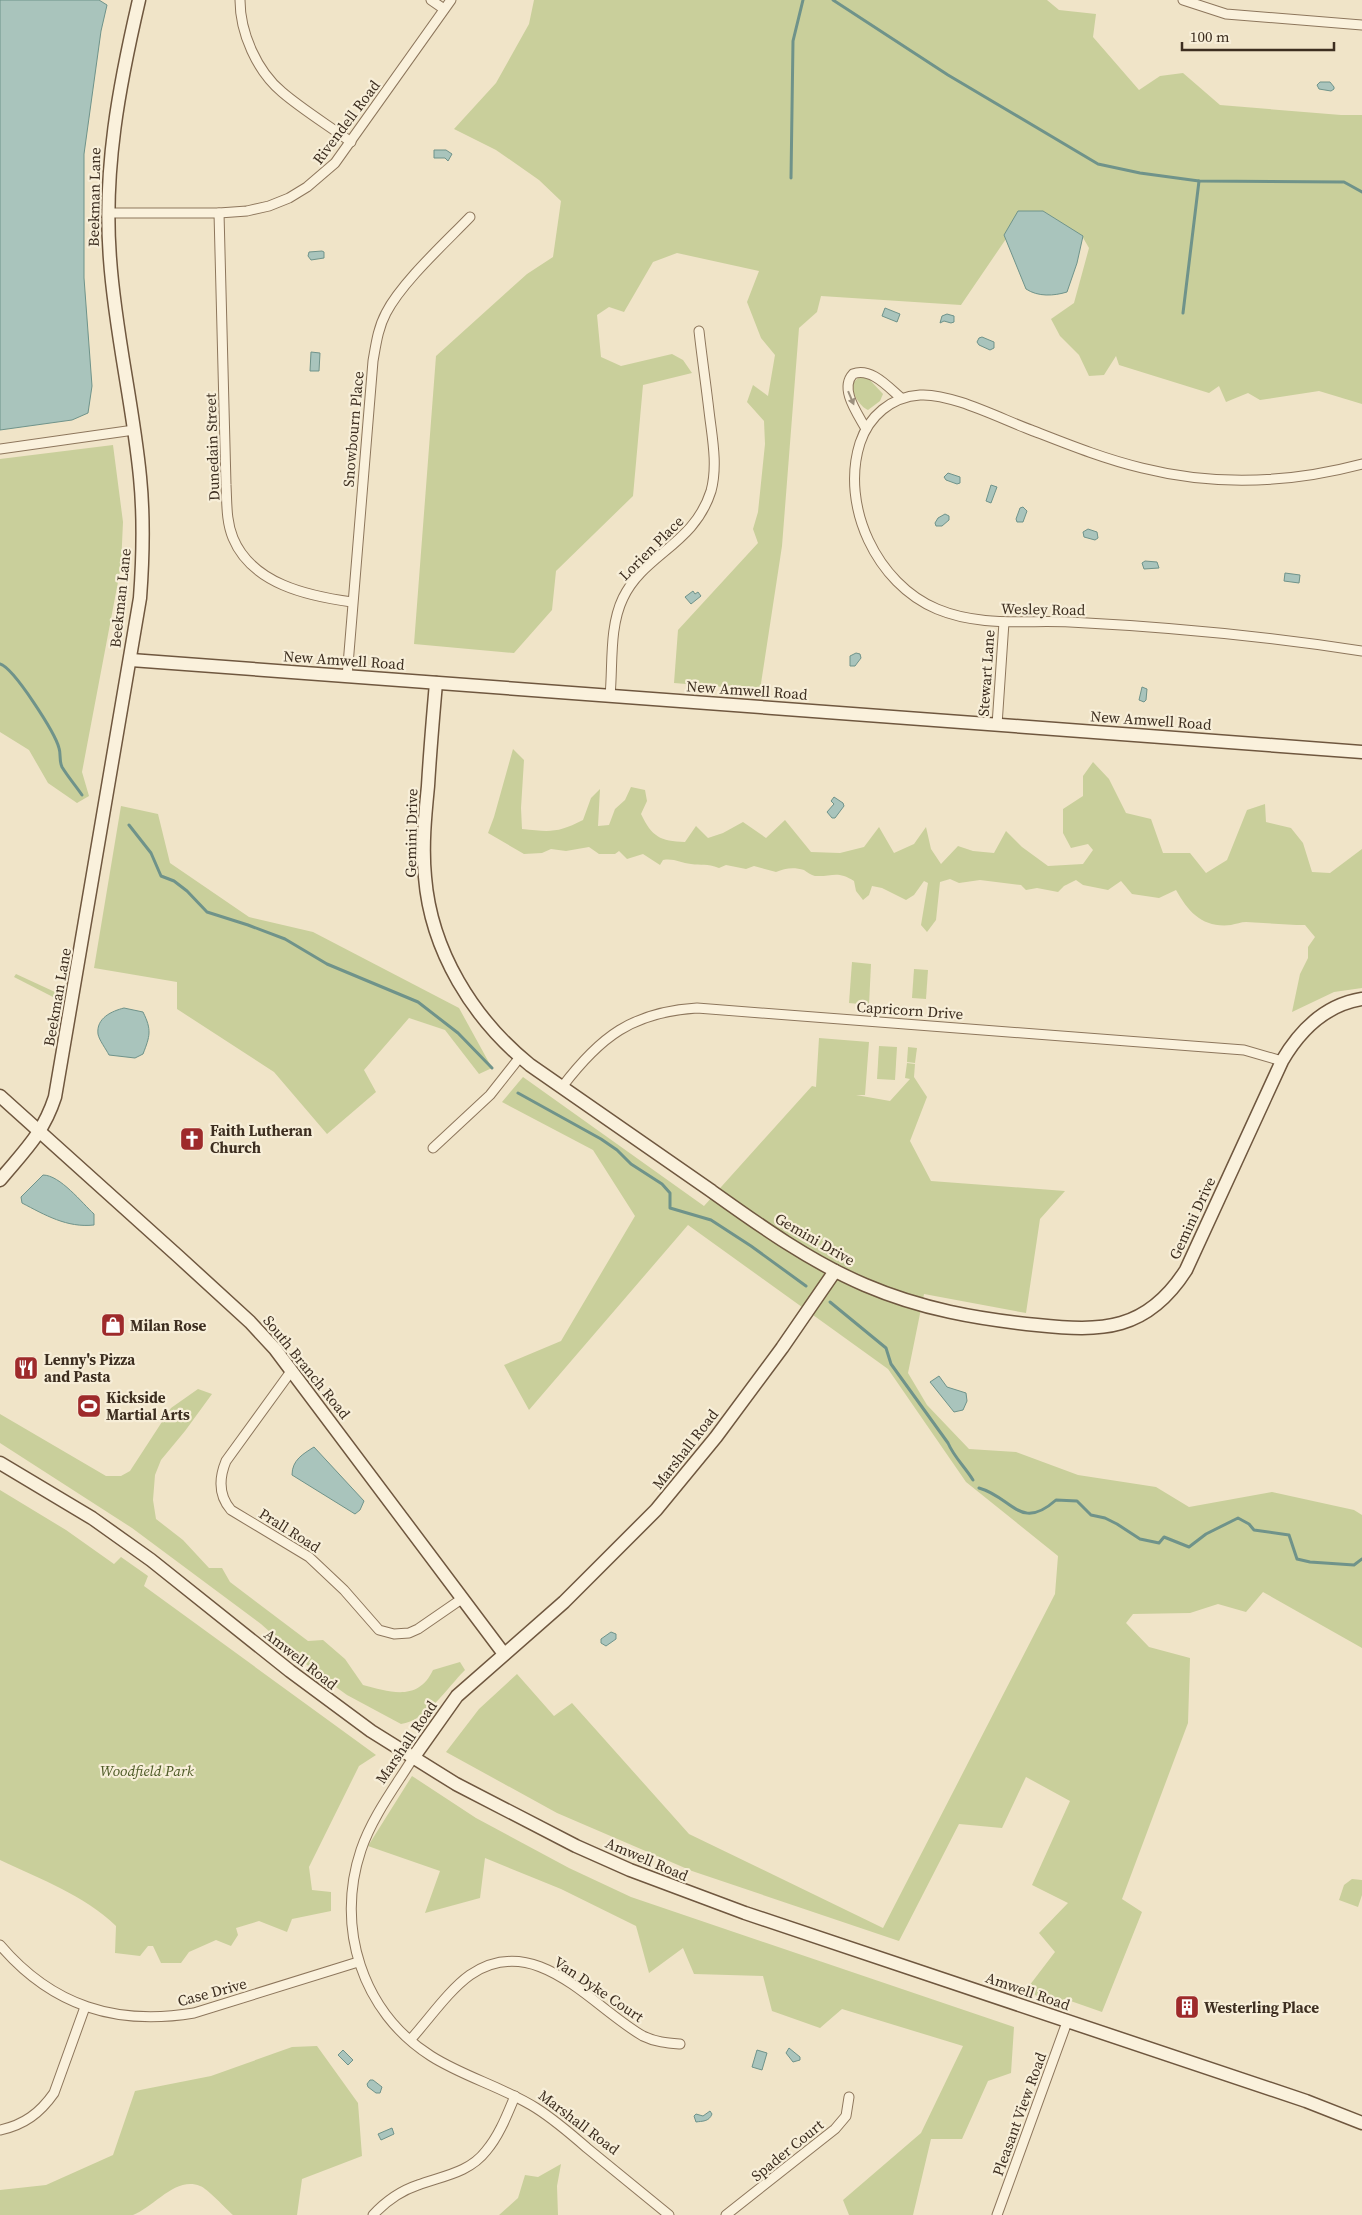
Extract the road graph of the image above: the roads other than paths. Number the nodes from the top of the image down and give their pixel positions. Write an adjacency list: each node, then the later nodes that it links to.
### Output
1 (139, 0): 10 (street, Beekman Lane)
2 (240, 0): 8 (street)
3 (431, 0): 6 (street)
4 (451, 0): 6 (street, Rivendell Road)
5 (1183, 0): 7 (street)
6 (444, 9): 8 (street, Rivendell Road)
7 (1362, 25)
8 (351, 142): 9 (street, Rivendell Road)
9 (219, 213): 10 (street, Rivendell Road); 18 (street, Dunedain Street)
10 (108, 214): 15 (street, Beekman Lane)
11 (470, 217): 18 (street, Snowbourn Place)
12 (699, 332): 24 (street, Lorien Place)
13 (901, 398): 14 (street, Wesley Road); 14 (street, one-way to 14); 17 (street, Wesley Road)
14 (866, 429): 19 (street, Wesley Road)
15 (134, 430): 16 (street); 21 (street, Beekman Lane)
16 (0, 449)
17 (1362, 464)
18 (352, 602): 22 (street, Snowbourn Place)
19 (1004, 622): 20 (street, Wesley Road); 25 (street, Stewart Lane)
20 (1362, 651)
21 (130, 660): 22 (street, New Amwell Road); 32 (street, Beekman Lane)
22 (347, 677): 23 (street, New Amwell Road)
23 (436, 683): 24 (street, New Amwell Road); 28 (street, Gemini Drive)
24 (610, 696): 25 (street, New Amwell Road)
25 (997, 725): 26 (street, New Amwell Road)
26 (1362, 752)
27 (1362, 999): 29 (street, Gemini Drive)
28 (520, 1057): 30 (street, Gemini Drive); 33 (street)
29 (1282, 1061): 30 (street, Capricorn Drive); 35 (street, Gemini Drive)
30 (562, 1087): 35 (street, Gemini Drive)
31 (0, 1096): 32 (street, South Branch Road)
32 (40, 1133): 34 (street, Beekman Lane); 36 (street, South Branch Road)
33 (433, 1148)
34 (0, 1180)
35 (835, 1270): 39 (street, Marshall Road)
36 (292, 1370): 38 (street, South Branch Road); 38 (street, Prall Road)
37 (0, 1463): 40 (street, Amwell Road)
38 (463, 1598): 39 (street, South Branch Road)
39 (504, 1654): 40 (street, Marshall Road)
40 (413, 1758): 42 (street, Marshall Road); 44 (street, Amwell Road)
41 (0, 1946): 43 (street, Case Drive)
42 (358, 1962): 43 (street, Case Drive); 45 (street, Marshall Road)
43 (86, 2007): 50 (street)
44 (1067, 2022): 49 (street, Amwell Road); 54 (street, Pleasant View Road)
45 (411, 2039): 46 (street, Van Dyke Court); 47 (street, Marshall Road)
46 (680, 2044)
47 (515, 2096): 51 (street); 52 (street, Marshall Road)
48 (849, 2097): 53 (street, Spader Court)
49 (1362, 2123)
50 (0, 2130)
51 (373, 2215)
52 (669, 2215)
53 (726, 2215)
54 (997, 2215)

